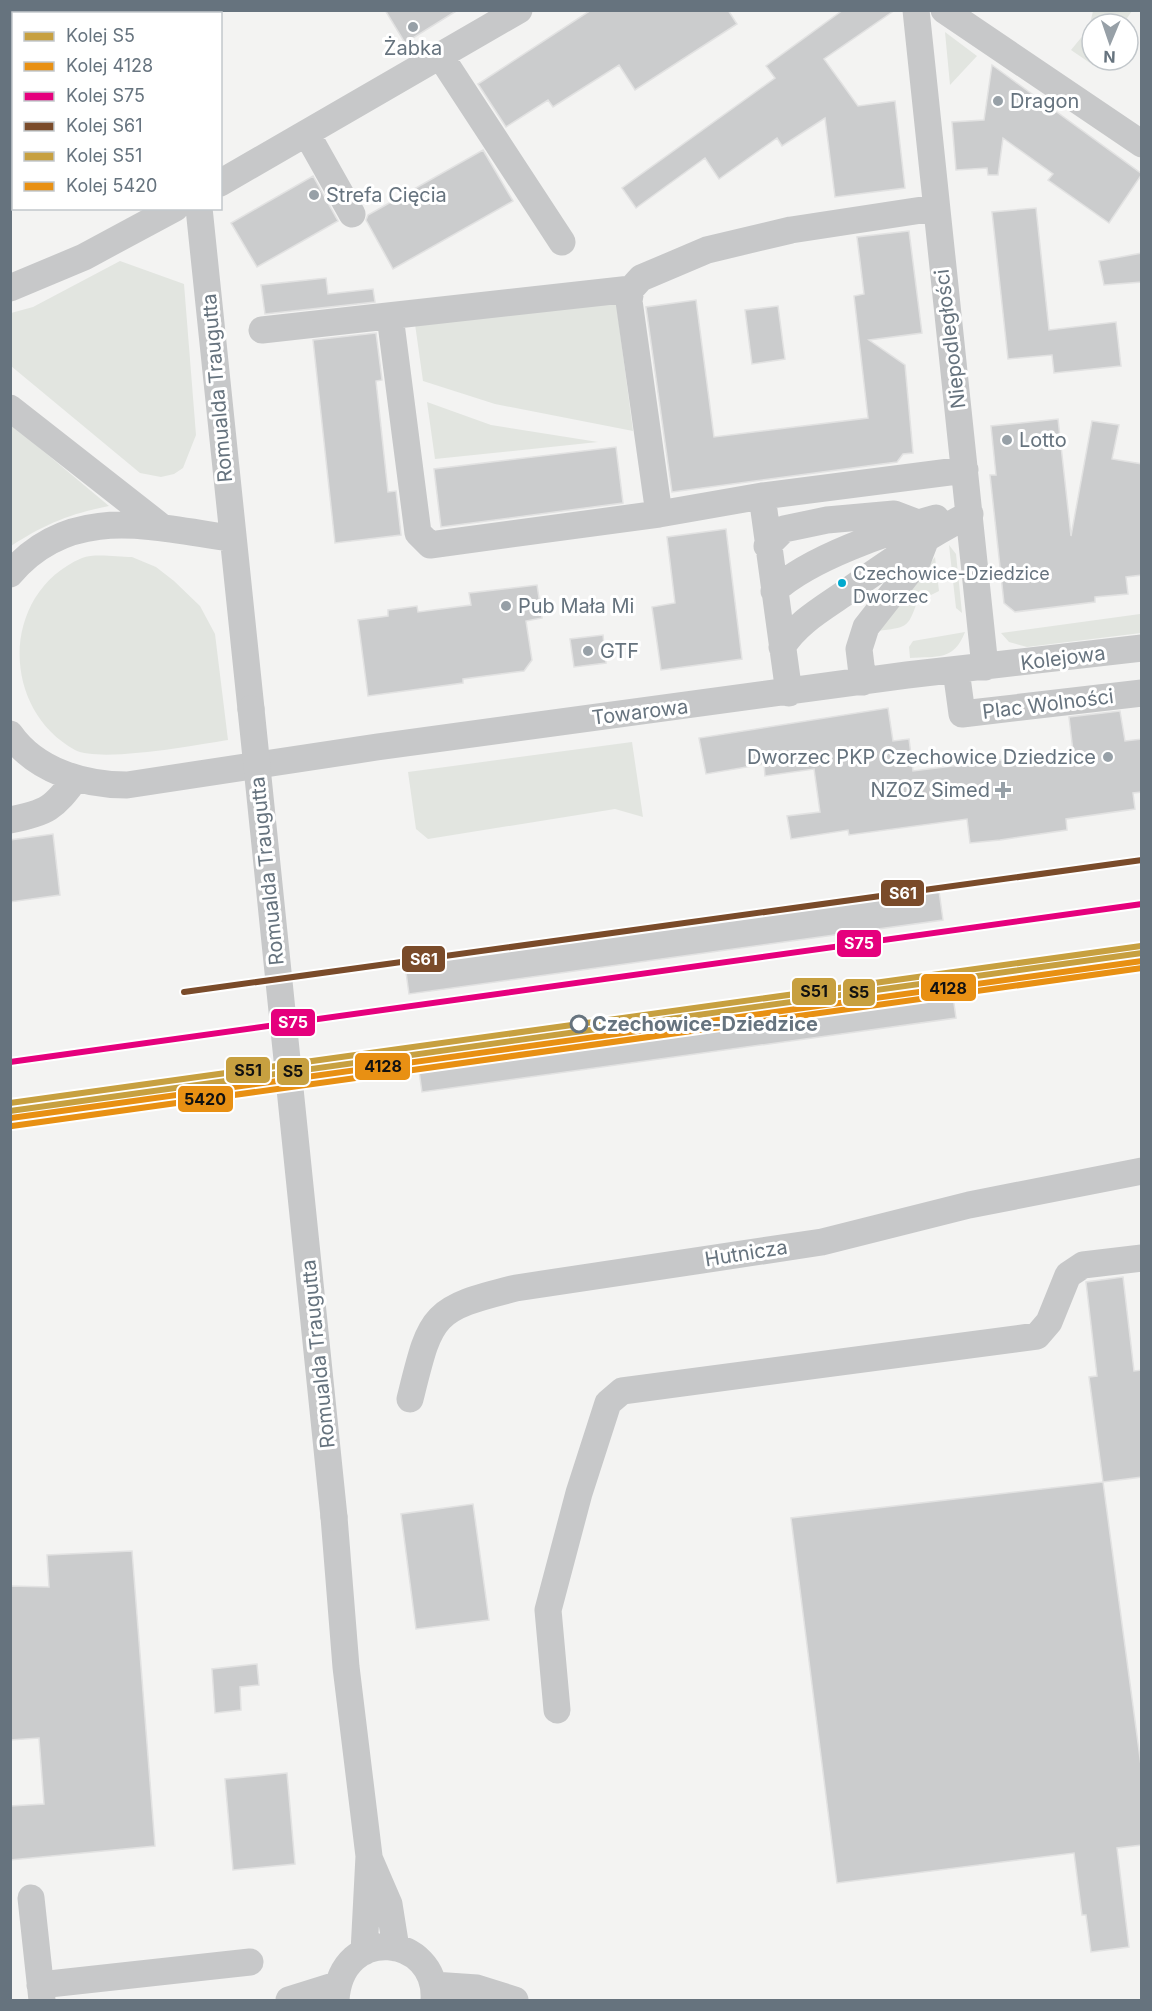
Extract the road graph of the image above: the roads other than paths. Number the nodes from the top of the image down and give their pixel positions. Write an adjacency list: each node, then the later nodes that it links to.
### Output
1 (519, 10): 4 (street)
2 (916, 10): 8 (street, Niepodległości)
3 (944, 10): 6 (street)
4 (441, 57): 5 (street); 12 (street)
5 (308, 134): 7 (street); 11 (street)
6 (1142, 144)
7 (222, 182)
8 (935, 208): 14 (street); 18 (street, Niepodległości)
9 (171, 210): 13 (street)
10 (199, 210): 24 (street, Romualda Traugutta)
11 (352, 214)
12 (562, 242)
13 (10, 288)
14 (631, 289): 15 (street); 20 (street)
15 (390, 316): 16 (street); 20 (street)
16 (262, 330)
17 (10, 408): 22 (street)
18 (965, 470): 19 (street); 21 (street, Niepodległości)
19 (762, 496): 20 (street); 25 (street)
20 (658, 514)
21 (970, 514): 23 (street); 30 (street, Niepodległości)
22 (163, 528): 24 (street); 26 (street)
23 (923, 530): 25 (street); 27 (street); 28 (street); 32 (street)
24 (231, 538): 42 (street, Romualda Traugutta, bridge)
25 (767, 546): 27 (street)
26 (10, 574)
27 (774, 591): 28 (street)
28 (782, 647): 33 (street)
29 (1142, 648): 30 (street, Kolejowa)
30 (985, 667): 31 (street, Towarowa)
31 (956, 670): 32 (street, Towarowa); 34 (street, Plac Wolności)
32 (863, 682): 33 (street, Towarowa)
33 (789, 693): 36 (street, Towarowa)
34 (1142, 693)
35 (10, 734): 36 (street, Towarowa)
36 (76, 778): 37 (street)
37 (10, 820)
38 (1142, 1171): 40 (street, Hutnicza)
39 (1142, 1258): 41 (street)
40 (410, 1399)
41 (557, 1710)
42 (369, 1856): 44 (street); 45 (street)
43 (31, 1898): 47 (street)
44 (396, 1948): 45 (street); 49 (street)
45 (364, 1952): 48 (street)
46 (250, 1962): 47 (street)
47 (41, 1993)
48 (336, 1993): 50 (street)
49 (434, 1993): 51 (street)
50 (288, 2001)
51 (515, 2001)

